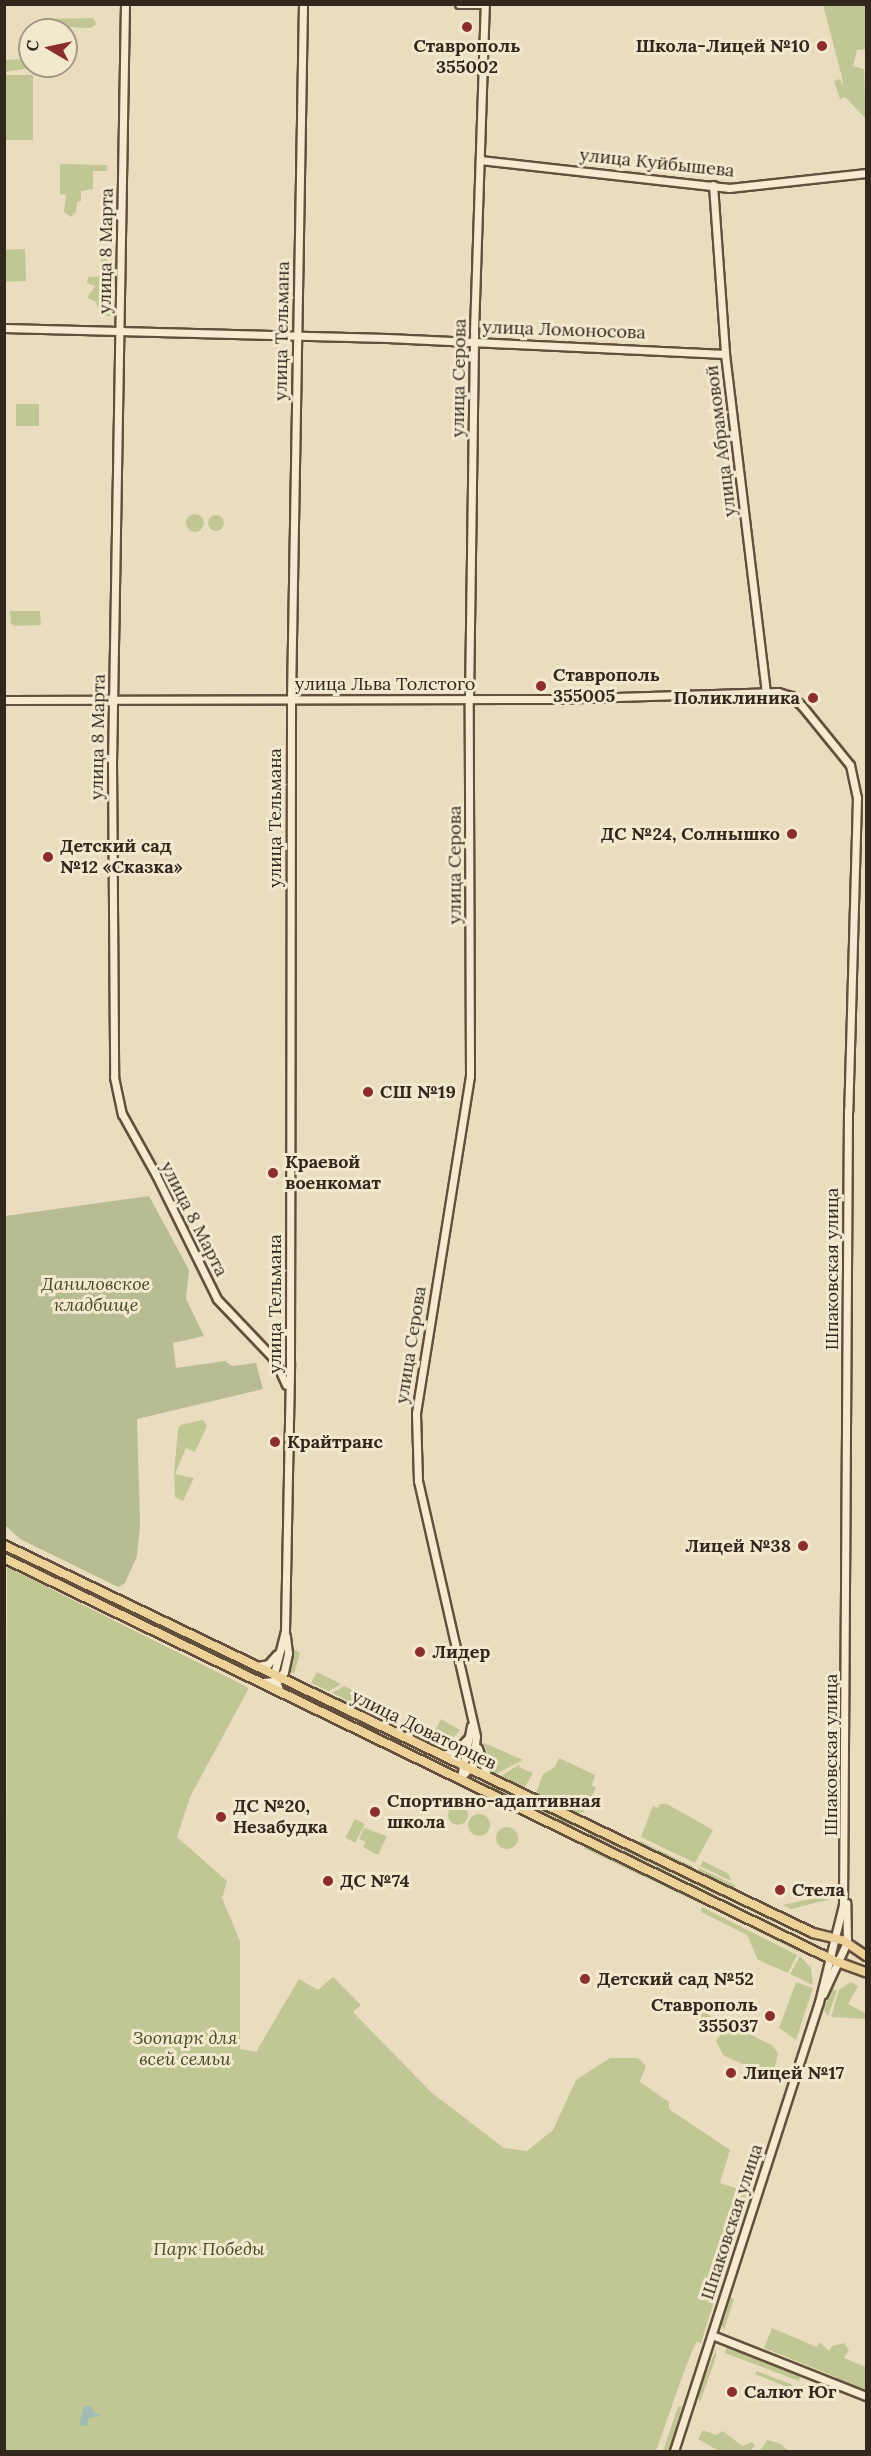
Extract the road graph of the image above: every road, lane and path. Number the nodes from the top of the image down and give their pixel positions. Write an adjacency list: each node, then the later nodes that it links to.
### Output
1 (303, 4): 11 (street, улица Тельмана)
2 (459, 4): 3 (street)
3 (480, 4)
4 (485, 4): 6 (street, улица Серова)
5 (125, 8): 10 (street, улица 8 Марта)
6 (480, 160): 8 (street, улица Куйбышева); 12 (street, улица Серова)
7 (867, 173): 8 (street, улица Куйбышева)
8 (713, 185): 13 (street, улица Абрамовой)
9 (4, 328): 10 (street, улица Ломоносова)
10 (119, 329): 11 (street, улица Ломоносова); 16 (street, улица 8 Марта)
11 (296, 336): 12 (street, улица Ломоносова); 15 (street, улица Тельмана)
12 (474, 342): 13 (street, улица Ломоносова); 17 (street, улица Серова)
13 (725, 354): 14 (street, улица Абрамовой)
14 (766, 692): 17 (street, улица Льва Толстого); 40 (street, Шпаковская улица)
15 (291, 698): 16 (street, улица Льва Толстого); 17 (street, улица Льва Толстого); 19 (street, улица Тельмана)
16 (113, 699): 18 (street, улица Льва Толстого); 19 (street, улица 8 Марта)
17 (468, 699): 32 (street, улица Серова)
18 (4, 700)
19 (288, 1420): 22 (street, улица Тельмана)
20 (4, 1545): 25 (main road, улица Доваторцев)
21 (4, 1559): 27 (main road, улица Доваторцев)
22 (285, 1631): 23 (street, улица Тельмана); 24 (street, улица Тельмана)
23 (283, 1644): 25 (street); 26 (street, улица Тельмана)
24 (288, 1653): 26 (street, улица Тельмана); 28 (street, улица Тельмана)
25 (257, 1666): 26 (main road, улица Доваторцев)
26 (276, 1678): 27 (street); 28 (main road, улица Доваторцев); 29 (street)
27 (263, 1682): 29 (main road, улица Доваторцев)
28 (295, 1684): 30 (main road, улица Доваторцев)
29 (279, 1690): 31 (main road, улица Доваторцев)
30 (334, 1703): 31 (main road); 35 (main road, улица Доваторцев)
31 (330, 1714): 38 (main road, улица Доваторцев)
32 (470, 1714): 33 (street, улица Серова); 34 (street, улица Серова)
33 (471, 1725): 35 (street); 36 (street, улица Серова)
34 (476, 1736): 37 (street, улица Серова); 39 (street, улица Серова)
35 (441, 1755): 36 (main road, улица Доваторцев)
36 (461, 1764): 37 (main road, улица Доваторцев); 38 (street, улица Серова)
37 (471, 1769): 38 (street); 39 (main road, улица Доваторцев)
38 (461, 1777): 43 (main road, улица Доваторцев)
39 (489, 1778): 41 (main road, улица Доваторцев)
40 (844, 1892): 41 (street, Шпаковская улица); 44 (street, Шпаковская улица)
41 (849, 1944): 42 (main road); 44 (street, Шпаковская улица)
42 (867, 1956)
43 (867, 1972)
44 (819, 2002): 45 (street, Шпаковская улица)
45 (712, 2335): 46 (street); 47 (street, Шпаковская улица)
46 (867, 2396)
47 (674, 2451)

